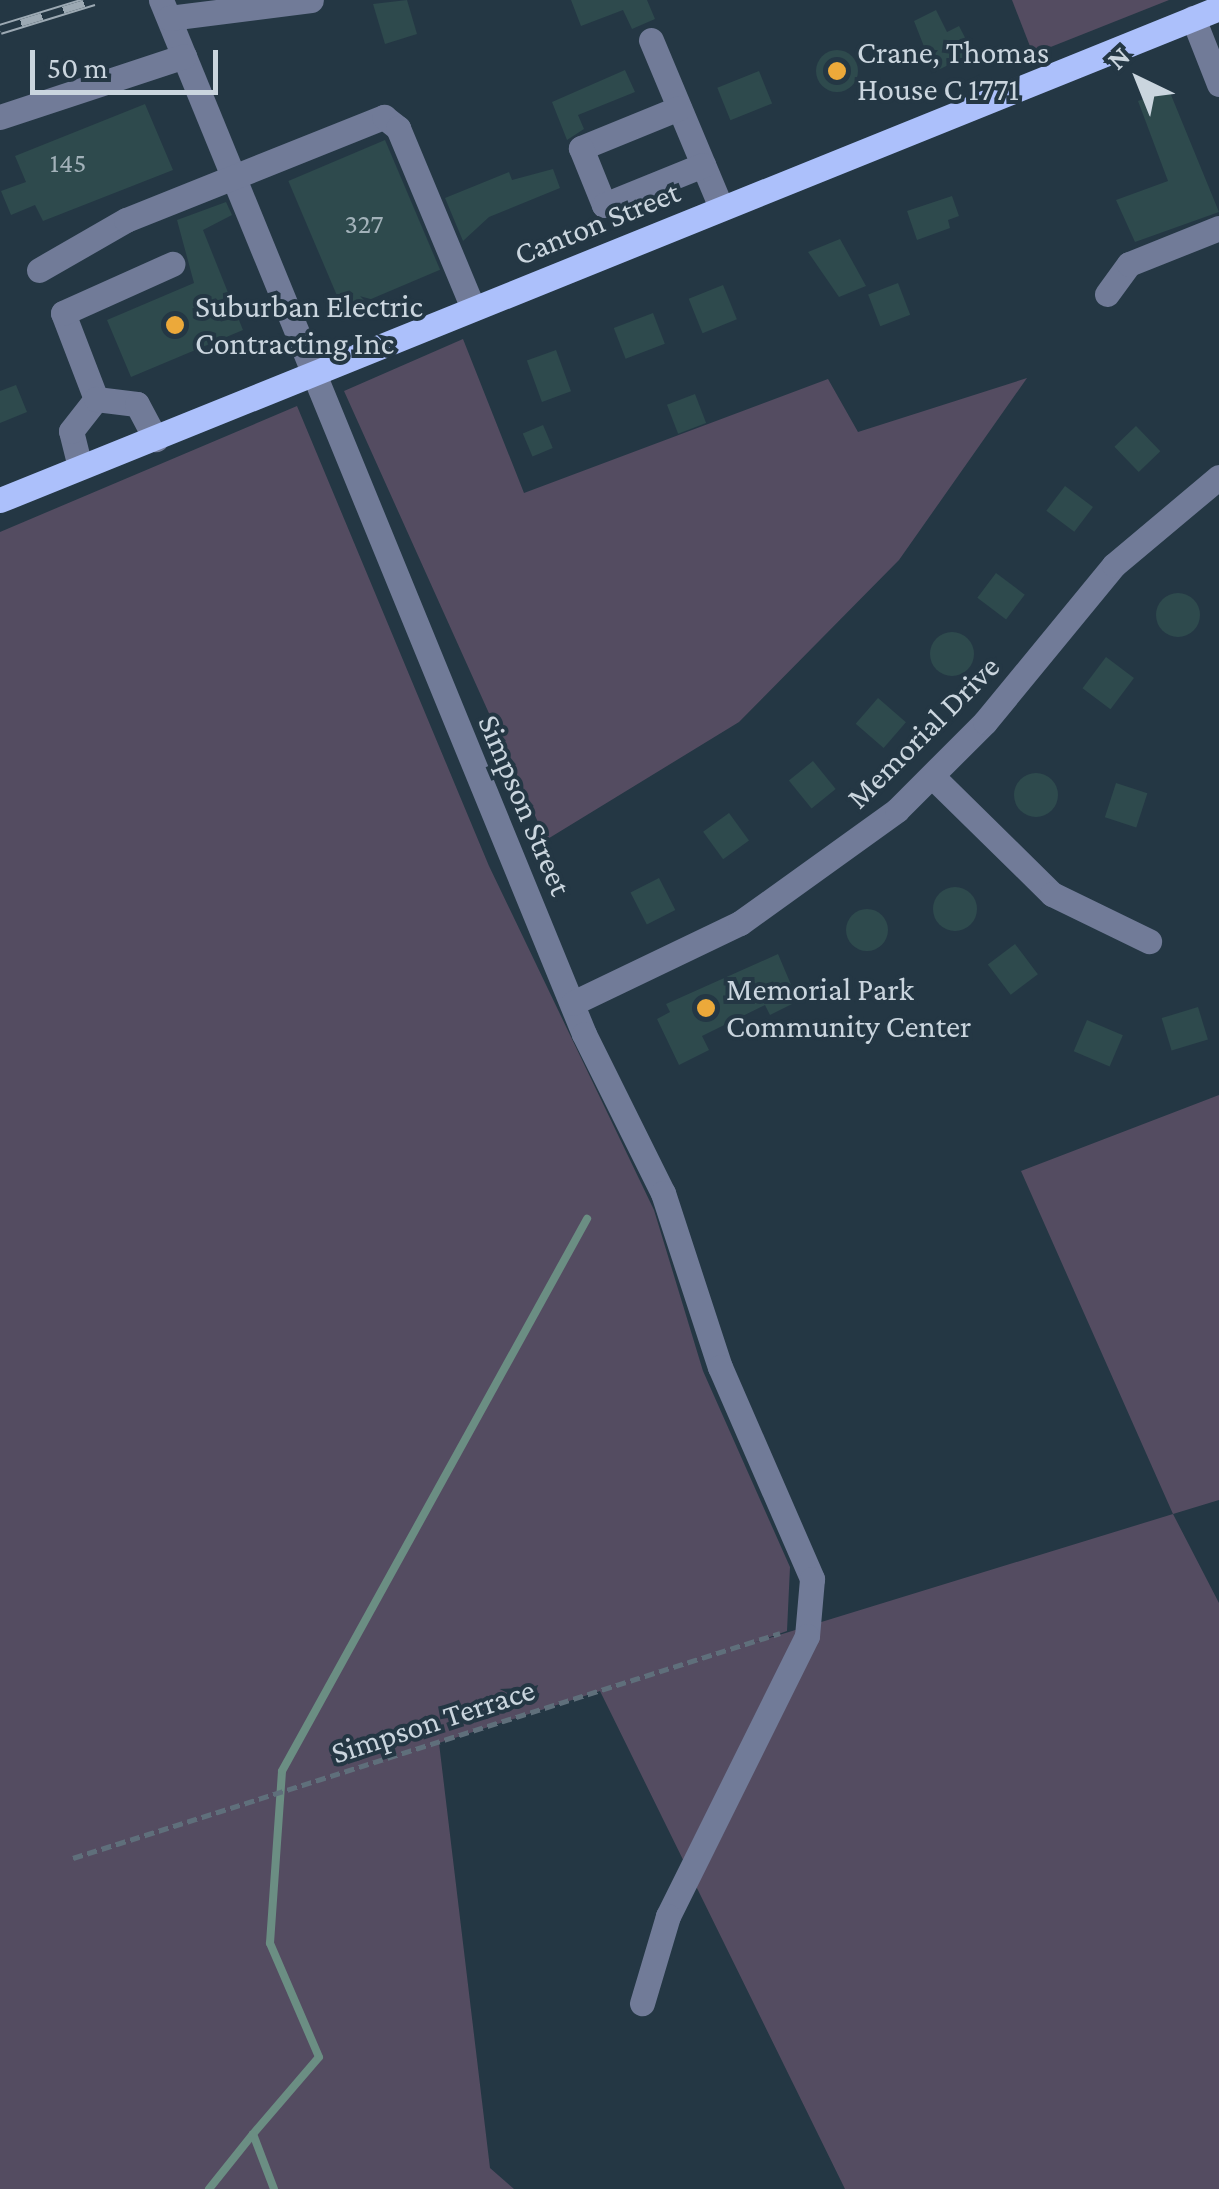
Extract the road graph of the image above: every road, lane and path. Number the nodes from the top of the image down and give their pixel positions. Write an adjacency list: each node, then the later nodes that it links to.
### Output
1 (311, 0): 3 (street)
2 (1219, 8): 4 (main road, Canton Street)
3 (165, 9): 6 (street, Simpson Street)
4 (1193, 18): 7 (street); 12 (main road, Canton Street)
5 (651, 40): 8 (street)
6 (184, 56): 9 (street); 11 (street, Simpson Street)
7 (1218, 81)
8 (680, 108): 10 (street); 10 (street)
9 (0, 117)
10 (704, 166): 12 (street)
11 (231, 174): 15 (street); 17 (street); 18 (street, Simpson Street)
12 (720, 207): 17 (main road, Canton Street)
13 (1219, 228): 16 (street)
14 (172, 264): 19 (street)
15 (39, 270)
16 (1107, 294)
17 (473, 308): 18 (main road, Canton Street)
18 (310, 376): 20 (main road, Canton Street); 26 (street, Simpson Street)
19 (96, 398): 20 (street); 21 (street)
20 (156, 438): 21 (main road, Canton Street)
21 (80, 468): 23 (main road, Canton Street)
22 (1219, 477): 24 (street, Memorial Drive)
23 (0, 500)
24 (933, 776): 25 (street); 26 (street, Memorial Drive)
25 (1149, 941)
26 (574, 1004): 27 (street, Simpson Street)
27 (808, 1636): 28 (path, Simpson Terrace); 29 (street)
28 (73, 1858)
29 (642, 2003)

